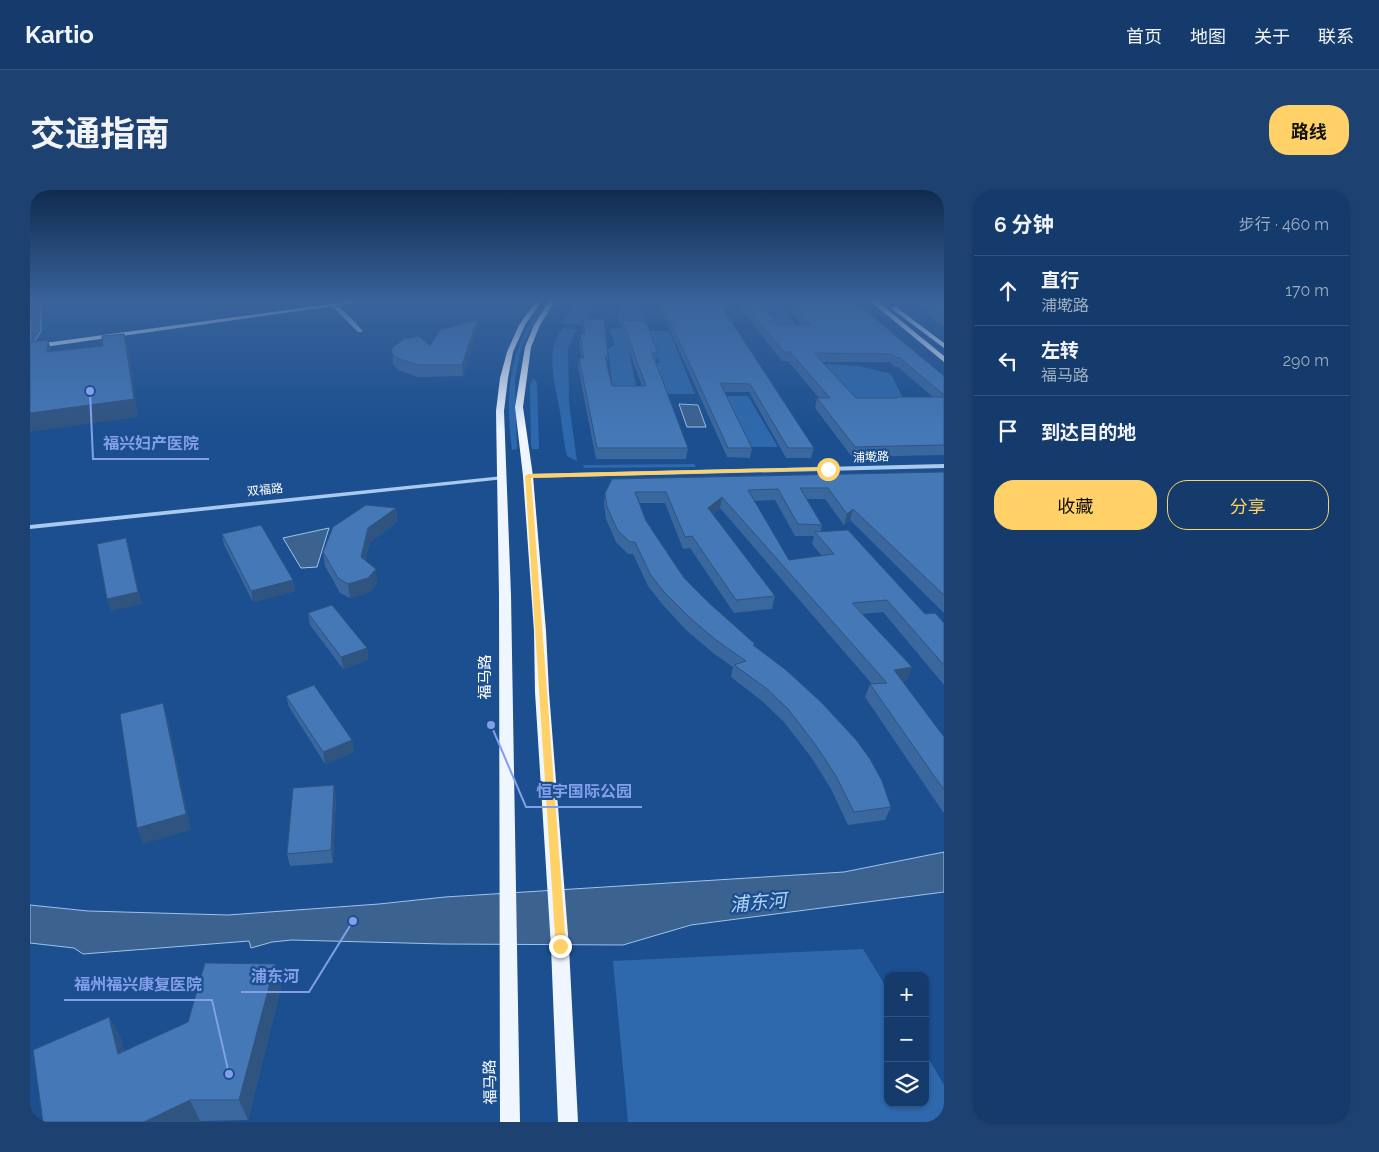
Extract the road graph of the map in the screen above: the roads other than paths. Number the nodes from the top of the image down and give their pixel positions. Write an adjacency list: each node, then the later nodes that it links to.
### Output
1 (50, 344): 5 (main road)
2 (513, 344): 9 (main road, 福马路)
3 (529, 344): 8 (main road)
4 (925, 344): 6 (main road)
5 (34, 347)
6 (944, 360)
7 (944, 466): 8 (street, 浦墘路)
8 (528, 476): 12 (main road)
9 (503, 478): 10 (street, 双福路); 11 (main road, 福马路)
10 (30, 527)
11 (510, 1122)
12 (568, 1122)

